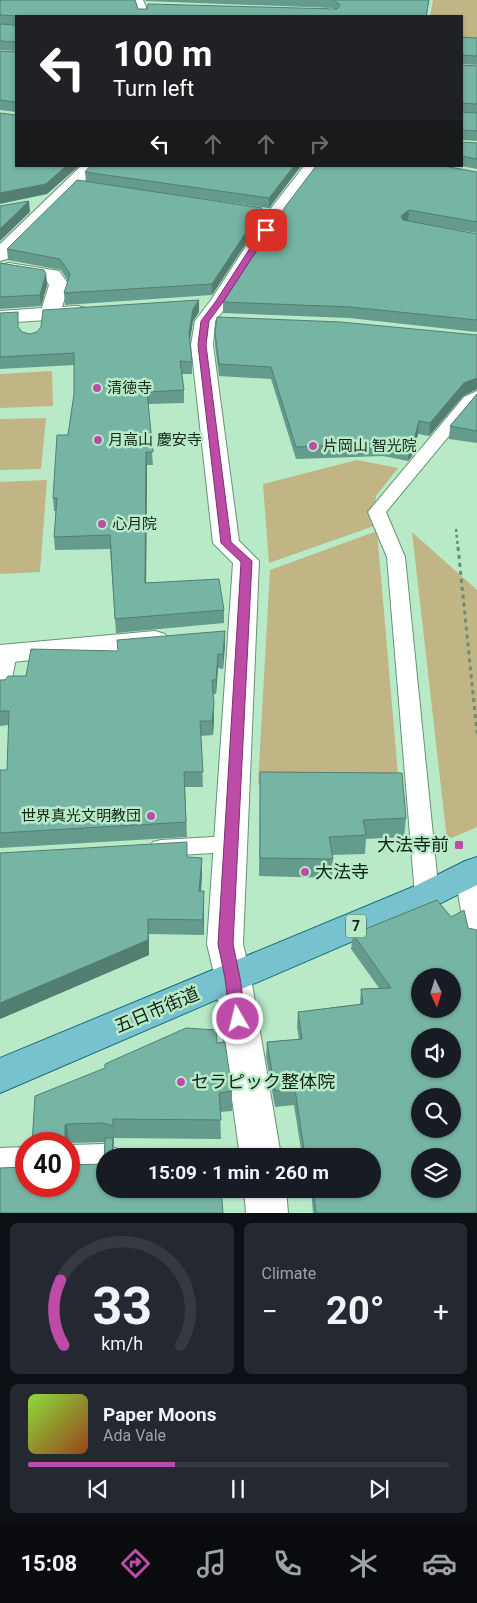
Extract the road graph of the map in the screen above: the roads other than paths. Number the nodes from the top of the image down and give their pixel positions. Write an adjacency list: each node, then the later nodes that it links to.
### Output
1 (338, 0): 2 (street)
2 (328, 15)
3 (91, 167): 5 (street)
4 (312, 167): 15 (street)
5 (71, 185): 6 (lane); 7 (street)
6 (90, 188)
7 (54, 200): 8 (street); 9 (street)
8 (27, 205)
9 (0, 255)
10 (0, 268): 13 (street)
11 (100, 311): 13 (street)
12 (0, 317): 13 (street)
13 (38, 320)
14 (477, 396): 23 (lane)
15 (241, 632): 16 (street); 20 (street)
16 (212, 635)
17 (183, 638): 18 (street)
18 (4, 654): 19 (lane)
19 (0, 687)
20 (230, 844): 21 (lane); 25 (street)
21 (144, 849)
22 (472, 872): 23 (main road, 五日市街道 / 7); 24 (lane)
23 (427, 895): 25 (main road, 五日市街道 / 7)
24 (477, 936)
25 (233, 978): 26 (main road, 五日市街道 / 7); 27 (street)
26 (0, 1076)
27 (260, 1148)
28 (96, 1163): 29 (street)
29 (80, 1164)
30 (15, 1166): 31 (street)
31 (0, 1167)
32 (266, 1198): 33 (street)
33 (267, 1213)

